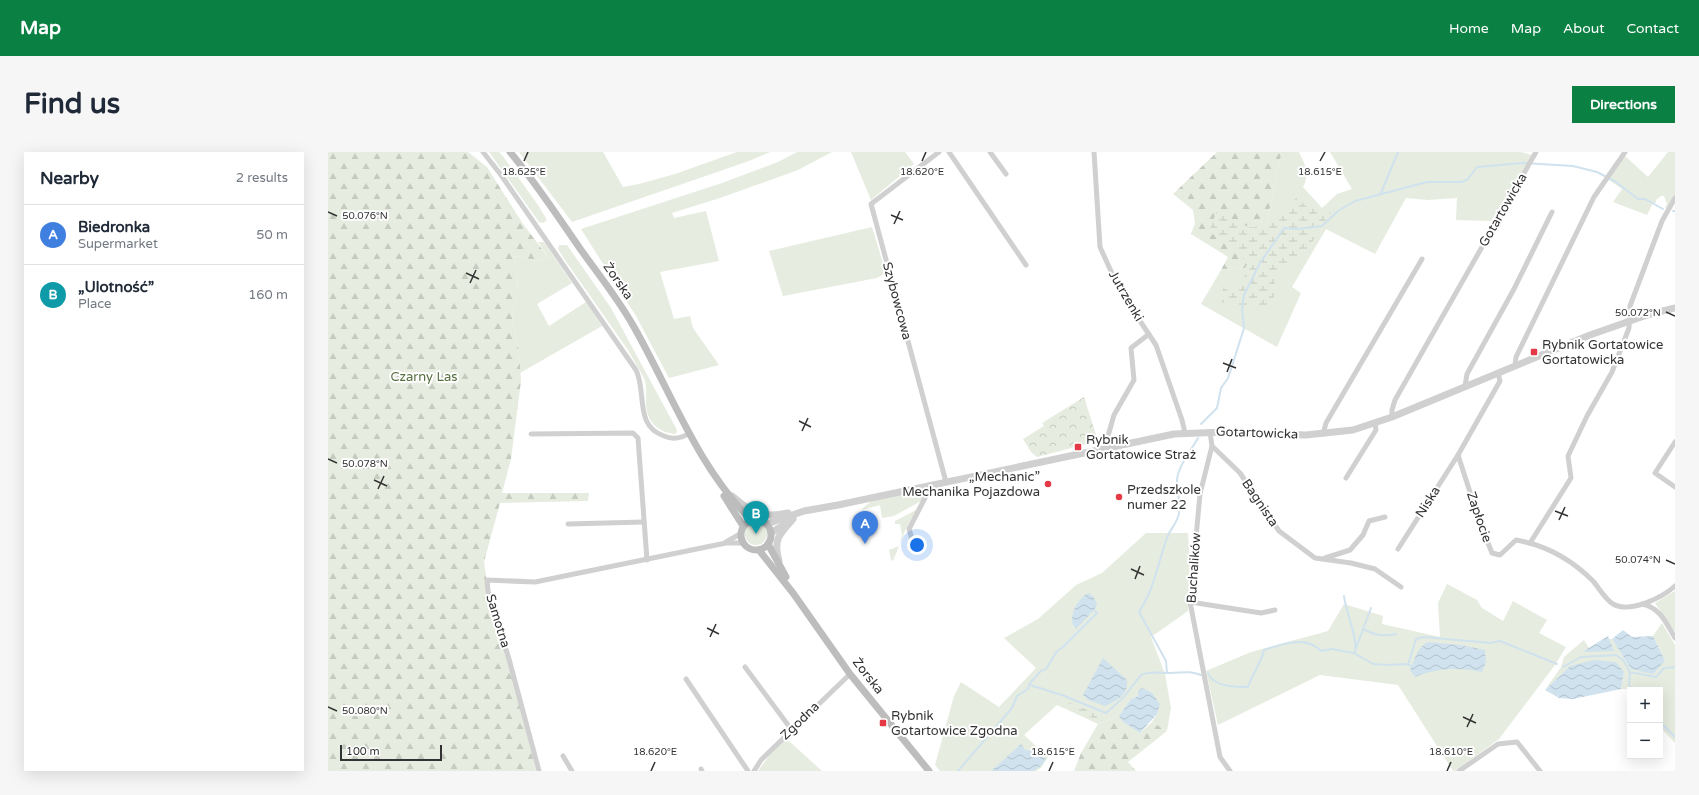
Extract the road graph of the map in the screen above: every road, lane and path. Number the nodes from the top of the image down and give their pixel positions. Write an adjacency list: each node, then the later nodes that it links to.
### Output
1 (483, 152): 23 (street)
2 (510, 152): 23 (main road, Żorska)
3 (940, 152): 33 (street, Szybowcowa)
4 (949, 152): 13 (street)
5 (990, 152): 9 (street)
6 (1094, 152): 16 (street, Jutrzenki)
7 (1536, 152): 20 (street, Gotartowicka)
8 (1625, 152): 17 (street)
9 (1006, 174)
10 (1675, 198): 15 (street)
11 (1552, 212): 19 (street)
12 (1422, 259): 26 (street)
13 (1026, 265)
14 (1675, 308): 15 (street, Gotartowicka)
15 (1629, 321): 17 (street, Gotartowicka); 46 (street)
16 (1149, 334): 24 (street, Jutrzenki); 29 (street)
17 (1516, 365): 18 (street, Gotartowicka)
18 (1498, 373): 19 (street, Gotartowicka); 30 (street)
19 (1465, 386): 20 (street, Gotartowicka)
20 (1392, 417): 21 (street, Gotartowicka)
21 (1375, 423): 26 (street, Gotartowicka); 32 (street)
22 (1210, 432): 24 (street, Gotartowicka); 26 (street, Gotartowicka); 28 (street, Buchalików)
23 (690, 433): 31 (main road, Żorska)
24 (1185, 433): 29 (street, Gotartowicka)
25 (531, 434): 40 (street)
26 (1323, 434)
27 (1675, 442): 35 (street)
28 (1212, 446): 52 (street, Bagnista); 58 (street, Buchalików)
29 (1108, 447): 33 (street, Gotartowicka)
30 (1458, 455): 46 (street, Zapłocie); 50 (street, Niska)
31 (706, 462): 36 (main road, Żorska); 43 (main road, Żorska)
32 (1346, 478)
33 (946, 482): 34 (street, Gotartowicka)
34 (928, 486): 37 (street, Gotartowicka); 45 (street)
35 (1675, 487)
36 (726, 491): 37 (street); 39 (main road, Żorska)
37 (795, 516): 42 (street, Gotartowicka); 44 (street, Gotartowicka); 54 (street)
38 (1385, 517): 52 (street)
39 (751, 520): 42 (main road); 43 (main road)
40 (644, 522): 41 (street); 53 (street)
41 (568, 524)
42 (767, 524): 44 (main road)
43 (742, 530): 47 (street, Samotna); 48 (main road)
44 (771, 533): 49 (main road)
45 (912, 539)
46 (1530, 542): 59 (street, Zapłocie)
47 (726, 543): 48 (street, Samotna); 53 (street, Samotna)
48 (743, 543): 51 (main road)
49 (768, 544): 51 (main road); 54 (main road, Żorska)
50 (1398, 549)
51 (759, 550): 57 (main road, Żorska)
52 (1322, 559): 56 (street, Bagnista)
53 (647, 560): 67 (street, Samotna)
54 (783, 572): 57 (main road, Żorska)
55 (1675, 586): 59 (street, Zapłocie)
56 (1401, 587)
57 (793, 593): 63 (main road, Żorska)
58 (1190, 602): 60 (street); 72 (street, Buchalików)
59 (1642, 604): 61 (street)
60 (1274, 610)
61 (1675, 638)
62 (745, 668): 65 (street)
63 (850, 674): 65 (street, Zgodna); 71 (main road, Żorska)
64 (686, 679): 69 (street)
65 (791, 730): 70 (street, Zgodna)
66 (563, 756): 68 (street)
67 (539, 771)
68 (572, 771)
69 (748, 771)
70 (754, 771)
71 (929, 771)
72 (1230, 771)
73 (1459, 771): 74 (street)
74 (1540, 771)

